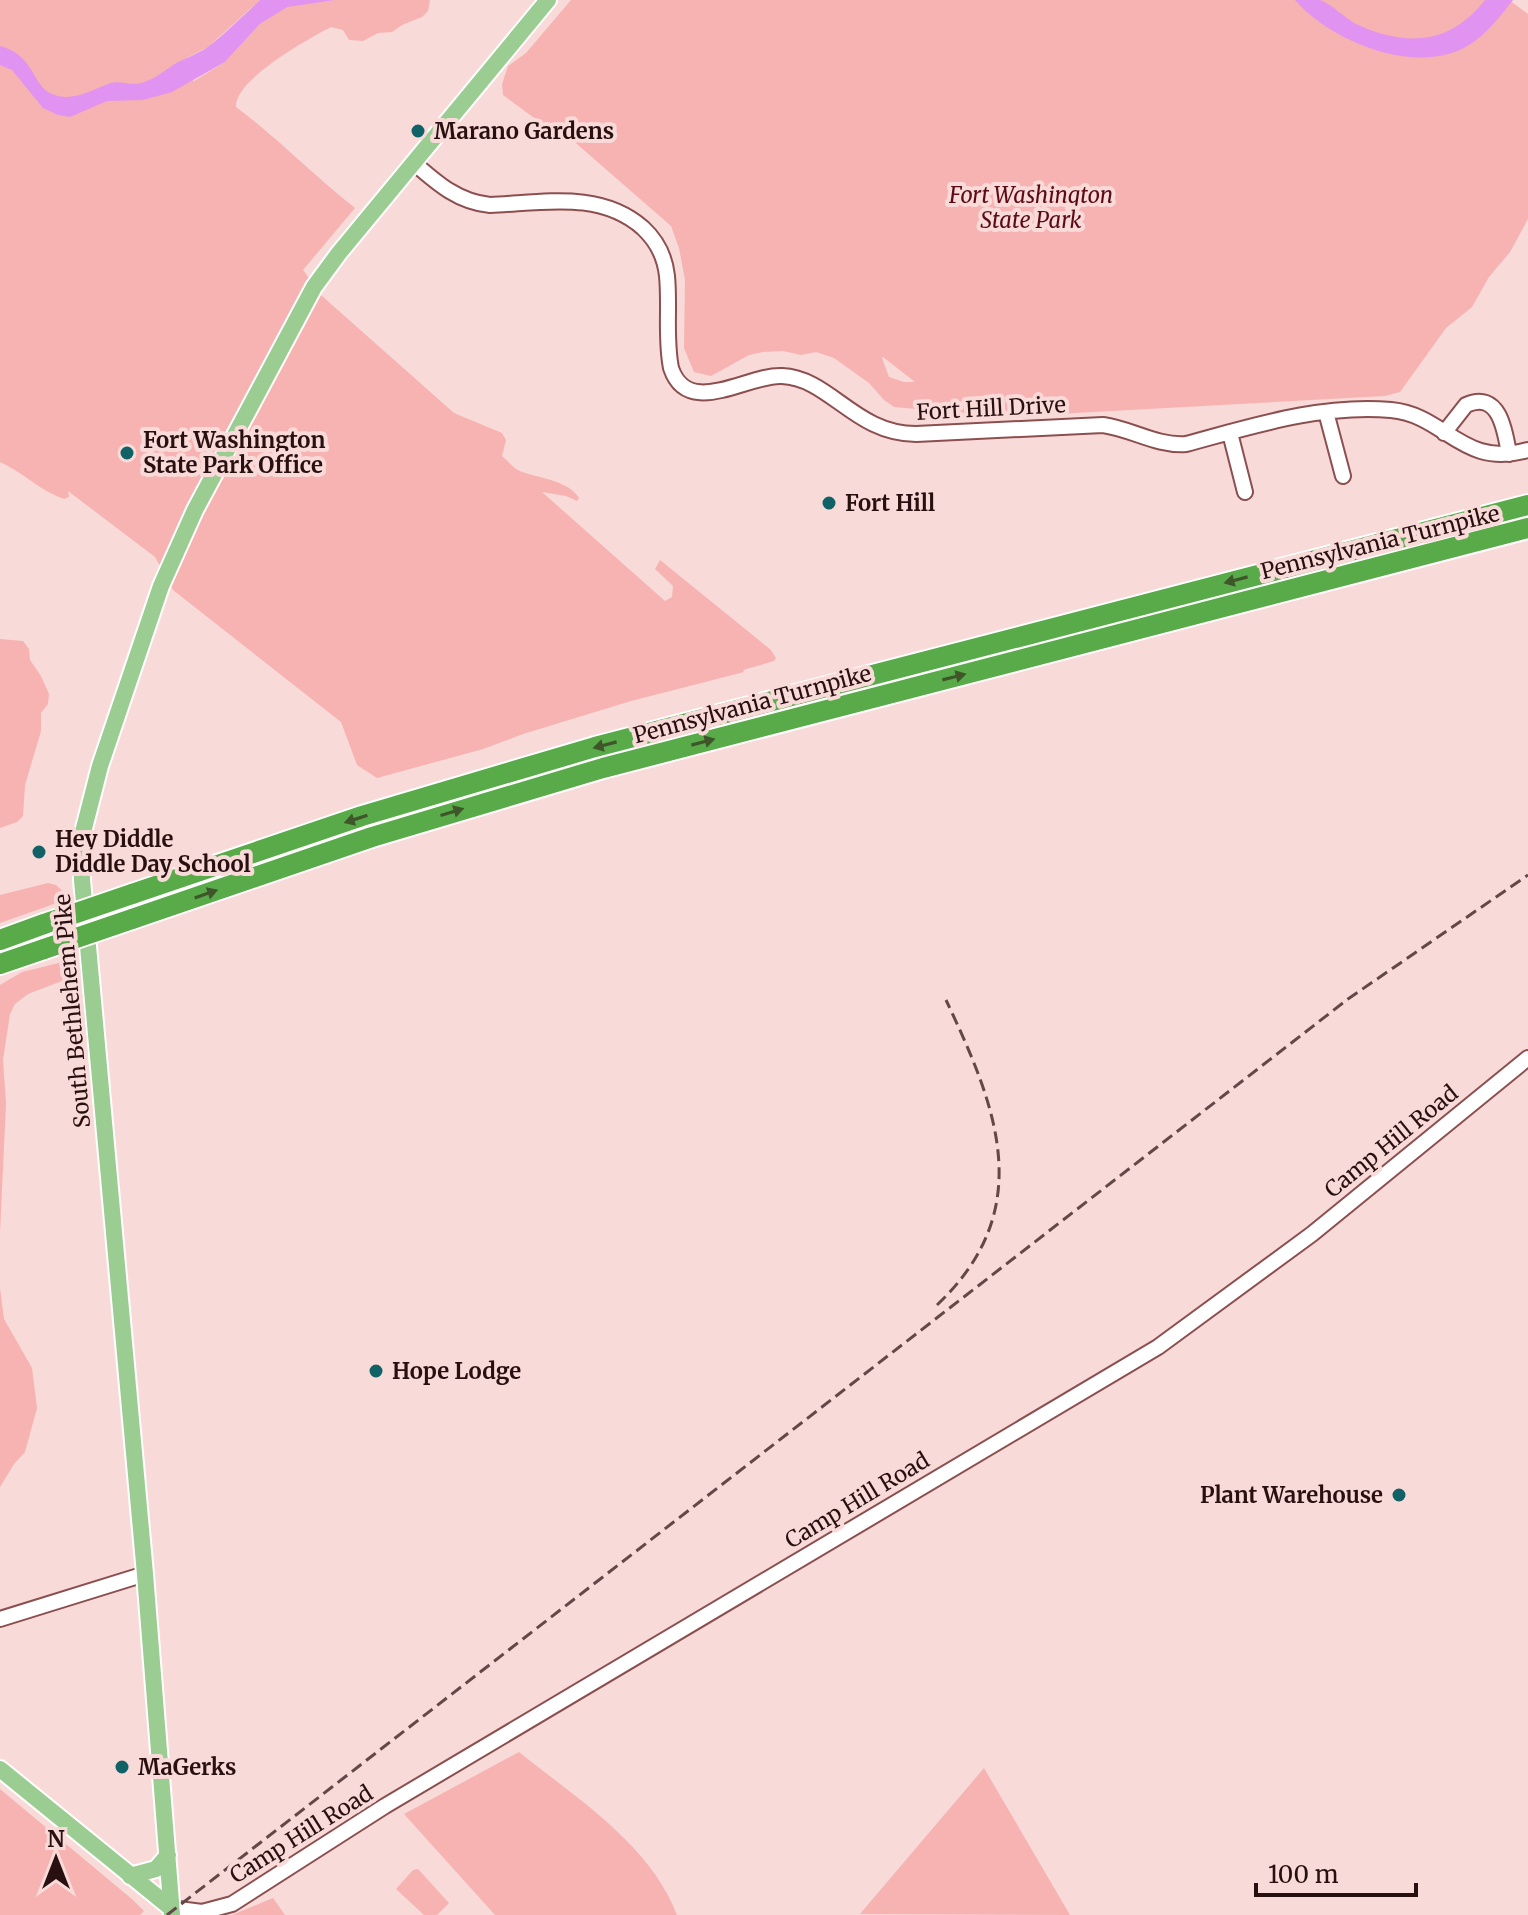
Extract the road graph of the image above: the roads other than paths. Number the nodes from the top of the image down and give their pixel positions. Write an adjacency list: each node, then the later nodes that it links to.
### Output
1 (548, 0): 2 (main road, South Bethlehem Pike)
2 (414, 163): 4 (street, Fort Hill Drive); 15 (main road, South Bethlehem Pike)
3 (1326, 412): 4 (street, Fort Hill Drive); 5 (street, Fort Hill Drive); 8 (street)
4 (1230, 433): 9 (street)
5 (1444, 433): 7 (street, Fort Hill Drive); 7 (street)
6 (1528, 450): 7 (street, Fort Hill Drive)
7 (1509, 454)
8 (1343, 476)
9 (1245, 492)
10 (1528, 505): 12 (highway, Pennsylvania Turnpike, one-way to 12, bridge)
11 (1528, 528): 13 (highway, Pennsylvania Turnpike, one-way to 11, bridge)
12 (0, 940)
13 (0, 964)
14 (1528, 1058): 20 (street, Camp Hill Road)
15 (145, 1574): 16 (street); 18 (main road, South Bethlehem Pike)
16 (0, 1619)
17 (0, 1769): 19 (main road)
18 (168, 1855): 19 (main road); 20 (main road, South Bethlehem Pike)
19 (130, 1876): 20 (main road)
20 (171, 1912)

